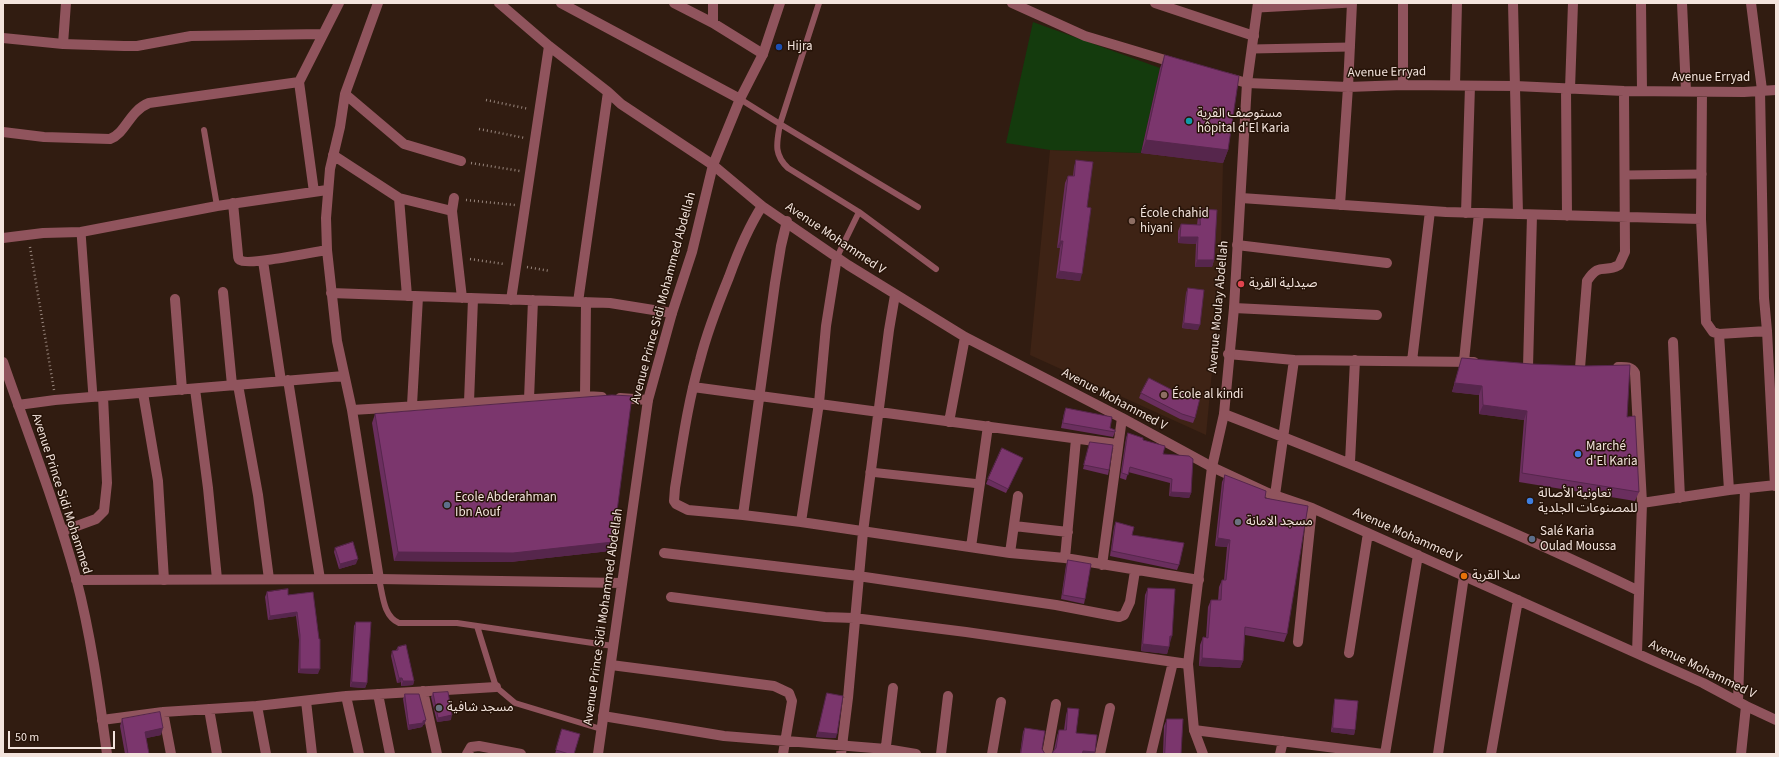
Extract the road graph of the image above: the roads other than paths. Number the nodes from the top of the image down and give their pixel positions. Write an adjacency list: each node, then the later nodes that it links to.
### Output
1 (66, 3): 28 (street)
2 (339, 3): 25 (street)
3 (378, 3): 50 (street)
4 (499, 3): 29 (street, Avenue Mohammed V)
5 (561, 3): 51 (street)
6 (674, 3): 24 (street)
7 (713, 3): 24 (street)
8 (780, 3): 32 (street, Avenue Prince Sidi Mohammed Abdellah)
9 (820, 3): 52 (lane)
10 (1012, 3): 23 (street)
11 (1039, 3): 23 (street)
12 (1155, 3): 22 (street)
13 (1352, 3): 21 (street); 30 (street)
14 (1403, 3): 37 (street)
15 (1457, 3): 38 (street)
16 (1513, 3): 40 (street)
17 (1573, 3): 42 (street)
18 (1641, 3): 46 (street)
19 (1682, 3): 47 (street)
20 (1751, 3): 43 (street)
21 (1258, 6): 26 (street, Avenue Moulay Abdellah)
22 (1185, 8): 26 (street)
23 (1036, 13): 33 (street)
24 (713, 24): 32 (street)
25 (323, 34): 28 (street); 35 (street)
26 (1254, 36): 31 (street, Avenue Moulay Abdellah)
27 (3, 38): 28 (street)
28 (63, 44)
29 (549, 46): 48 (street, Avenue Mohammed V); 97 (street)
30 (1350, 47): 31 (street); 41 (street)
31 (1252, 50): 36 (street, Avenue Moulay Abdellah)
32 (763, 54): 51 (street, Avenue Prince Sidi Mohammed Abdellah)
33 (1186, 66)
34 (1217, 75): 36 (street, Avenue Erryad)
35 (299, 82): 54 (street); 61 (street)
36 (1247, 83): 41 (street, Avenue Erryad); 64 (street, Avenue Moulay Abdellah)
37 (1403, 85): 38 (street, Avenue Erryad); 41 (street, Avenue Erryad)
38 (1455, 85): 39 (street, Avenue Erryad)
39 (1470, 86): 40 (street, Avenue Erryad); 73 (street)
40 (1515, 86): 42 (street, Avenue Erryad); 75 (street)
41 (1348, 87): 66 (street)
42 (1568, 89): 45 (street, Avenue Erryad); 77 (street)
43 (1761, 90): 44 (street, Avenue Erryad); 49 (street, Avenue Erryad); 103 (street)
44 (1776, 90)
45 (1624, 91): 46 (street, Avenue Erryad); 59 (street)
46 (1642, 91): 47 (street, Avenue Erryad)
47 (1686, 91): 49 (street, Avenue Erryad)
48 (608, 92): 57 (street, Avenue Mohammed V); 99 (street)
49 (1702, 92): 58 (street)
50 (345, 94): 55 (street); 56 (street)
51 (740, 99): 52 (lane); 57 (street, Avenue Prince Sidi Mohammed Abdellah)
52 (780, 124): 69 (lane); 72 (lane)
53 (204, 130): 67 (lane)
54 (3, 132)
55 (333, 154): 60 (street); 62 (street)
56 (461, 161)
57 (714, 165): 68 (street, Avenue Mohammed V); 101 (street, Avenue Prince Sidi Mohammed Abdellah)
58 (1702, 174): 59 (street); 79 (street)
59 (1626, 175): 78 (street)
60 (327, 190): 61 (street); 84 (street)
61 (314, 192): 65 (street)
62 (399, 198): 70 (street); 92 (street)
63 (454, 198): 70 (street)
64 (1241, 198): 66 (street); 83 (street, Avenue Moulay Abdellah)
65 (233, 203): 67 (street); 86 (street)
66 (1340, 205): 71 (street)
67 (217, 206): 81 (street)
68 (762, 206): 80 (street, Avenue Mohammed V); 120 (street)
69 (918, 207)
70 (452, 211): 94 (street)
71 (1430, 211): 73 (street); 110 (street)
72 (859, 212): 85 (lane); 88 (lane)
73 (1466, 213): 74 (street)
74 (1479, 213): 75 (street); 111 (street)
75 (1518, 214): 76 (street)
76 (1532, 215): 77 (street); 114 (street)
77 (1566, 216): 78 (street)
78 (1625, 217): 79 (street); 115 (street)
79 (1701, 219): 104 (street)
80 (787, 221): 85 (street, Avenue Mohammed V); 124 (street)
81 (81, 232): 82 (street); 126 (street)
82 (3, 238)
83 (1237, 246): 87 (street); 100 (street, Avenue Moulay Abdellah)
84 (327, 250): 86 (street); 90 (street)
85 (836, 257): 91 (street, Avenue Mohammed V); 130 (street)
86 (263, 261): 118 (street)
87 (1386, 263)
88 (936, 268)
89 (223, 292): 119 (street)
90 (331, 293): 92 (street); 117 (street)
91 (895, 295): 105 (street, Avenue Mohammed V); 134 (street)
92 (407, 296): 93 (street)
93 (418, 297): 94 (street); 132 (street)
94 (462, 298): 96 (street)
95 (175, 299): 122 (street)
96 (473, 299): 97 (street); 129 (street)
97 (511, 300): 98 (street)
98 (533, 300): 99 (street); 127 (street)
99 (582, 302): 101 (street); 125 (street)
100 (1234, 308): 102 (street); 107 (street, Avenue Moulay Abdellah)
101 (672, 313): 128 (street, Avenue Prince Sidi Mohammed Abdellah)
102 (1377, 315)
103 (1767, 331): 104 (street); 146 (street)
104 (1720, 334): 148 (street)
105 (965, 337): 136 (street, Avenue Mohammed V); 137 (street)
106 (1673, 342): 151 (street)
107 (1228, 354): 108 (street); 135 (street, Avenue Moulay Abdellah)
108 (1294, 360): 109 (street); 139 (street)
109 (1356, 360): 110 (street); 142 (street)
110 (1412, 361): 111 (street)
111 (1464, 361): 113 (street)
112 (3, 362): 131 (street, Avenue Prince Sidi Mohammed)
113 (1485, 363)
114 (1528, 367)
115 (1581, 368)
116 (1604, 368): 152 (street)
117 (344, 376): 118 (street); 133 (street)
118 (284, 381): 119 (street); 172 (street)
119 (235, 385): 121 (street); 171 (street)
120 (693, 387): 124 (street); 154 (street)
121 (195, 389): 122 (street); 170 (street)
122 (182, 390): 123 (street)
123 (143, 393): 126 (street); 175 (street)
124 (759, 395): 130 (street); 154 (street)
125 (585, 396): 127 (street); 128 (street)
126 (98, 397): 131 (street); 157 (street)
127 (529, 399): 129 (street)
128 (648, 400): 177 (street, Avenue Prince Sidi Mohammed Abdellah)
129 (469, 402): 132 (street)
130 (819, 404): 134 (street); 155 (street)
131 (18, 405): 157 (street, Avenue Prince Sidi Mohammed)
132 (412, 406): 133 (street)
133 (352, 410): 173 (street)
134 (878, 411): 137 (street); 144 (street)
135 (1224, 414): 139 (street); 143 (street, Avenue Moulay Abdellah)
136 (1122, 418): 141 (street); 143 (street, Avenue Mohammed V)
137 (949, 422): 138 (street)
138 (988, 426): 140 (street); 145 (street)
139 (1285, 437): 142 (street); 149 (street)
140 (1076, 438): 141 (street); 159 (street)
141 (1117, 444): 166 (street)
142 (1350, 462): 178 (street)
143 (1212, 468): 149 (street, Avenue Mohammed V); 176 (street, Avenue Moulay Abdellah)
144 (870, 472): 145 (street); 158 (street)
145 (980, 484): 161 (street)
146 (1776, 485): 147 (street)
147 (1746, 489): 148 (street); 198 (street)
148 (1729, 490): 151 (street)
149 (1275, 495): 153 (street, Avenue Mohammed V)
150 (1018, 496): 156 (street)
151 (1680, 498): 152 (street)
152 (1642, 504): 178 (street)
153 (1312, 508): 160 (street, Avenue Mohammed V); 183 (street)
154 (743, 515): 155 (street)
155 (801, 522): 158 (street)
156 (1014, 526): 159 (street); 163 (street)
157 (63, 532): 174 (street, Avenue Prince Sidi Mohammed)
158 (863, 532): 161 (street); 168 (street)
159 (1068, 532): 165 (street)
160 (1368, 533): 164 (street, Avenue Mohammed V); 185 (street)
161 (971, 547): 163 (street)
162 (664, 553): 168 (street)
163 (1010, 553): 165 (street)
164 (1418, 555): 169 (street, Avenue Mohammed V); 234 (street)
165 (1065, 558): 166 (street)
166 (1102, 565): 167 (street)
167 (1135, 571): 168 (street); 176 (street)
168 (858, 576): 181 (street)
169 (1464, 576): 180 (street, Avenue Mohammed V); 235 (street)
170 (217, 579): 171 (street); 175 (street)
171 (269, 579): 172 (street)
172 (320, 579): 173 (street)
173 (379, 579): 177 (street); 182 (lane)
174 (76, 580): 175 (street); 205 (street, Avenue Prince Sidi Mohammed)
175 (164, 580)
176 (1199, 580): 188 (street, Avenue Moulay Abdellah)
177 (622, 583): 184 (street, Avenue Prince Sidi Mohammed Abdellah)
178 (1639, 591): 186 (street)
179 (672, 597): 181 (street)
180 (1518, 600): 186 (street, Avenue Mohammed V); 236 (street)
181 (854, 618): 187 (street); 211 (street)
182 (477, 626): 184 (lane); 190 (lane)
183 (1298, 642)
184 (613, 646): 189 (street, Avenue Prince Sidi Mohammed Abdellah)
185 (1349, 653)
186 (1637, 653): 198 (street, Avenue Mohammed V)
187 (1173, 662): 188 (street); 231 (street)
188 (1188, 664): 208 (street, Avenue Moulay Abdellah)
189 (611, 665): 204 (street, Avenue Prince Sidi Mohammed Abdellah); 210 (street)
190 (496, 686): 192 (street); 207 (lane)
191 (894, 688): 213 (street)
192 (423, 691): 193 (street); 221 (street)
193 (378, 694): 194 (street); 220 (street)
194 (346, 696): 196 (street); 219 (street)
195 (948, 696): 227 (street)
196 (306, 701): 200 (street); 218 (street)
197 (1001, 702): 228 (street)
198 (1742, 703): 206 (street, Avenue Mohammed V); 237 (street)
199 (1056, 704): 229 (street)
200 (257, 706): 202 (street); 217 (street)
201 (1110, 708): 230 (street)
202 (209, 709): 203 (street); 216 (street)
203 (163, 712): 205 (street); 215 (street)
204 (603, 716): 207 (street, Avenue Prince Sidi Mohammed Abdellah); 210 (street)
205 (102, 720): 214 (street, Avenue Prince Sidi Mohammed)
206 (1776, 720)
207 (601, 729): 224 (street, Avenue Prince Sidi Mohammed Abdellah)
208 (1194, 730): 209 (street); 232 (street, Avenue Moulay Abdellah)
209 (1283, 741): 212 (street); 233 (street)
210 (785, 742): 211 (street); 225 (street)
211 (841, 750): 213 (street)
212 (1338, 751): 234 (street)
213 (885, 752): 226 (street)
214 (107, 754)
215 (171, 754)
216 (217, 754)
217 (266, 754)
218 (312, 754)
219 (359, 754)
220 (390, 754)
221 (437, 754)
222 (467, 754): 223 (street)
223 (521, 754)
224 (598, 754)
225 (783, 754)
226 (916, 754)
227 (941, 754)
228 (992, 754)
229 (1047, 754)
230 (1100, 754)
231 (1151, 754)
232 (1203, 754)
233 (1280, 754)
234 (1384, 754)
235 (1438, 754)
236 (1491, 754)
237 (1741, 754)

